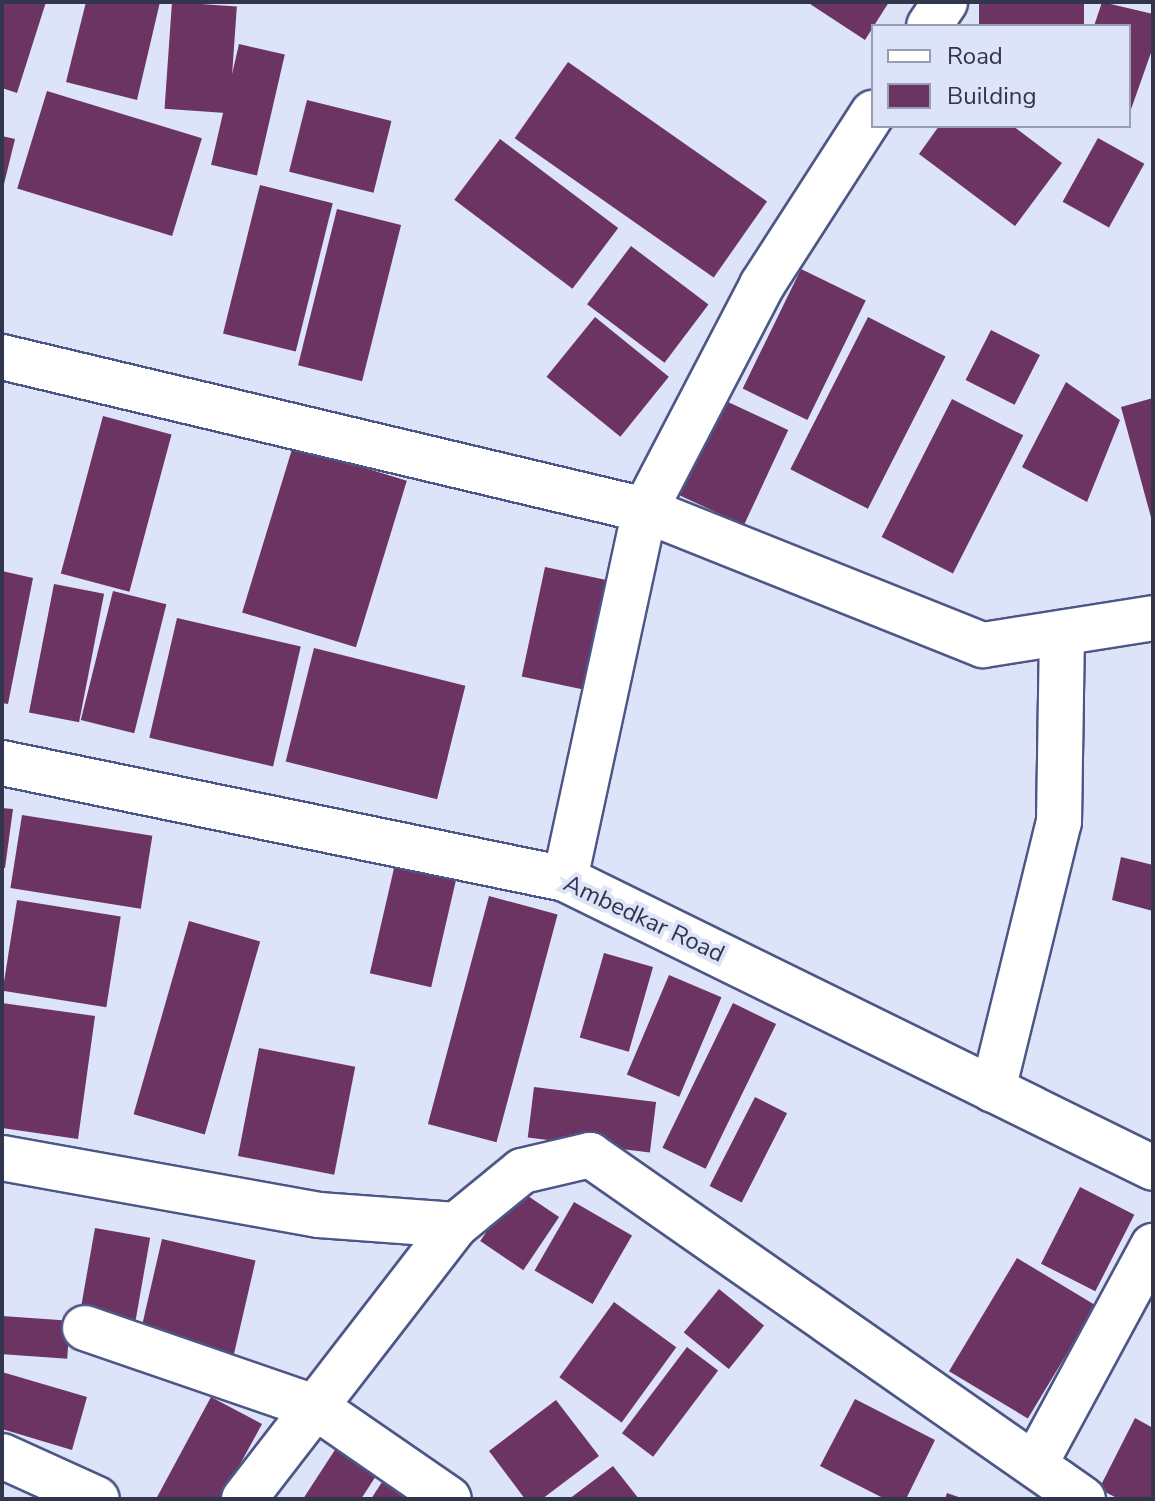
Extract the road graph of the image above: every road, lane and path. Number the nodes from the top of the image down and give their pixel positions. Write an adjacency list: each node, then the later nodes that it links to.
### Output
1 (945, 2): 2 (street)
2 (930, 24)
3 (871, 116): 5 (street)
4 (2, 357): 5 (street)
5 (645, 510): 7 (street); 9 (street)
6 (1153, 618): 7 (street)
7 (1062, 633): 10 (street)
8 (2, 763): 9 (street, Ambedkar Road)
9 (565, 879): 10 (street, Ambedkar Road)
10 (993, 1090): 12 (street, Ambedkar Road)
11 (2, 1158): 13 (street)
12 (1153, 1168)
13 (456, 1225): 16 (street); 18 (street)
14 (1153, 1246): 18 (street)
15 (85, 1328): 16 (street)
16 (317, 1408): 20 (street); 21 (street)
17 (2, 1456): 19 (street)
18 (1035, 1464): 22 (street)
19 (97, 1499)
20 (244, 1499)
21 (449, 1499)
22 (1083, 1499)

